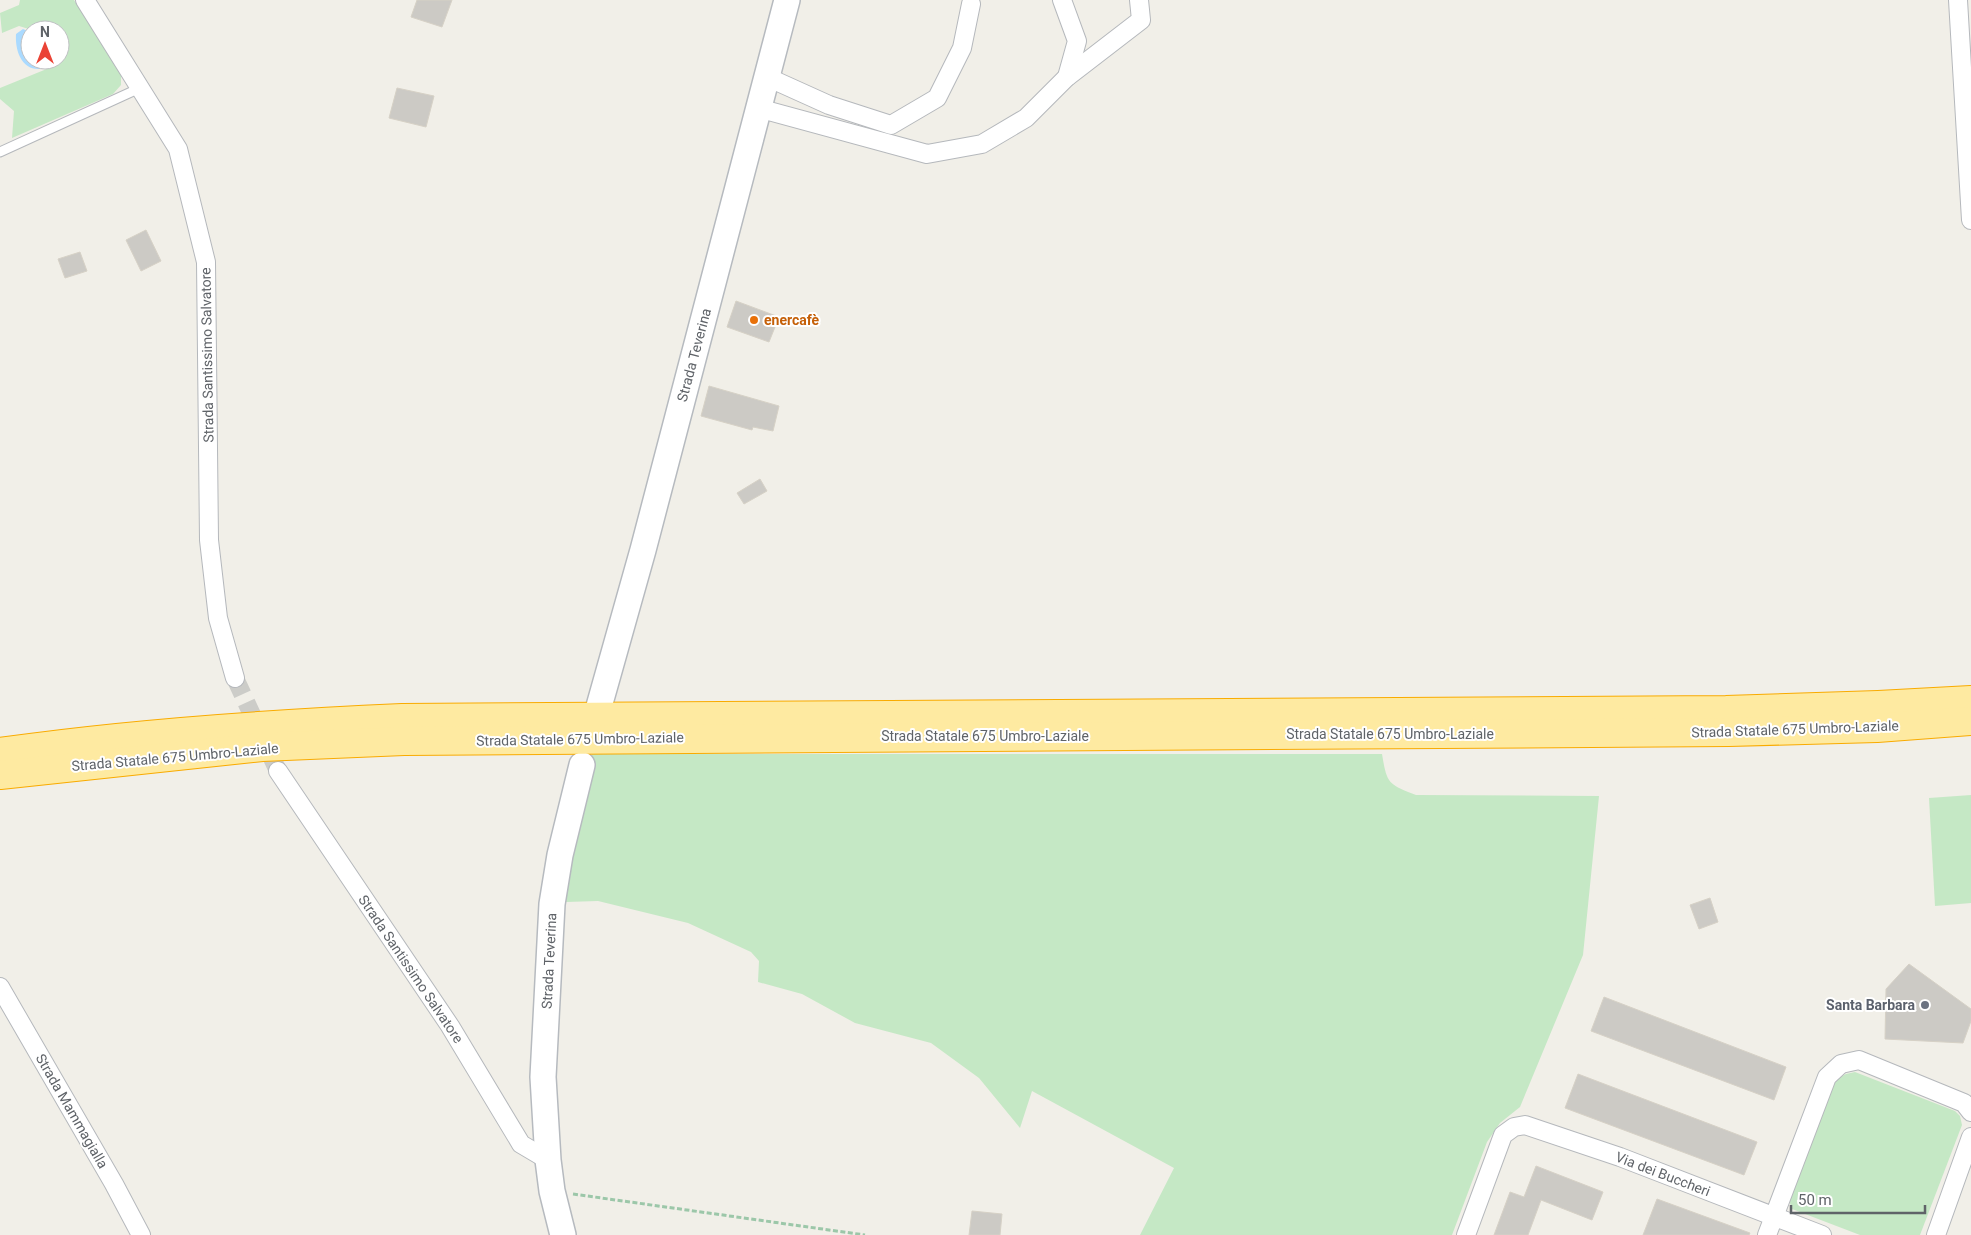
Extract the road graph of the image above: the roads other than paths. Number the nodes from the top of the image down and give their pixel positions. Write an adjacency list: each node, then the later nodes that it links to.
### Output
1 (85, 0): 9 (street, Strada Santissimo Salvatore)
2 (787, 0): 7 (main road, Strada Teverina)
3 (1062, 0): 8 (street)
4 (1138, 0): 8 (street)
5 (1958, 0): 12 (street)
6 (971, 4): 7 (street)
7 (767, 78): 10 (main road, Strada Teverina)
8 (1067, 78): 10 (street)
9 (140, 88): 11 (lane); 13 (street, Strada Santissimo Salvatore)
10 (758, 108): 15 (main road, Strada Teverina)
11 (0, 152)
12 (1971, 220)
13 (235, 678)
14 (1971, 700): 17 (highway, Strada Statale 675 Umbro-Laziale)
15 (598, 710)
16 (1971, 721): 20 (highway, Strada Statale 675 Umbro-Laziale)
17 (0, 752)
18 (582, 765): 24 (main road, Strada Teverina)
19 (278, 771): 24 (street, Strada Santissimo Salvatore)
20 (0, 775)
21 (0, 987): 26 (street, Strada Mammagialla)
22 (1971, 1112): 25 (street)
23 (1971, 1137): 31 (street)
24 (548, 1160): 27 (main road, Strada Teverina)
25 (1773, 1217): 28 (street, Via dei Buccheri); 29 (street); 30 (street, Via dei Buccheri)
26 (141, 1235)
27 (563, 1235)
28 (1466, 1235)
29 (1766, 1235)
30 (1822, 1235)
31 (1936, 1235)

